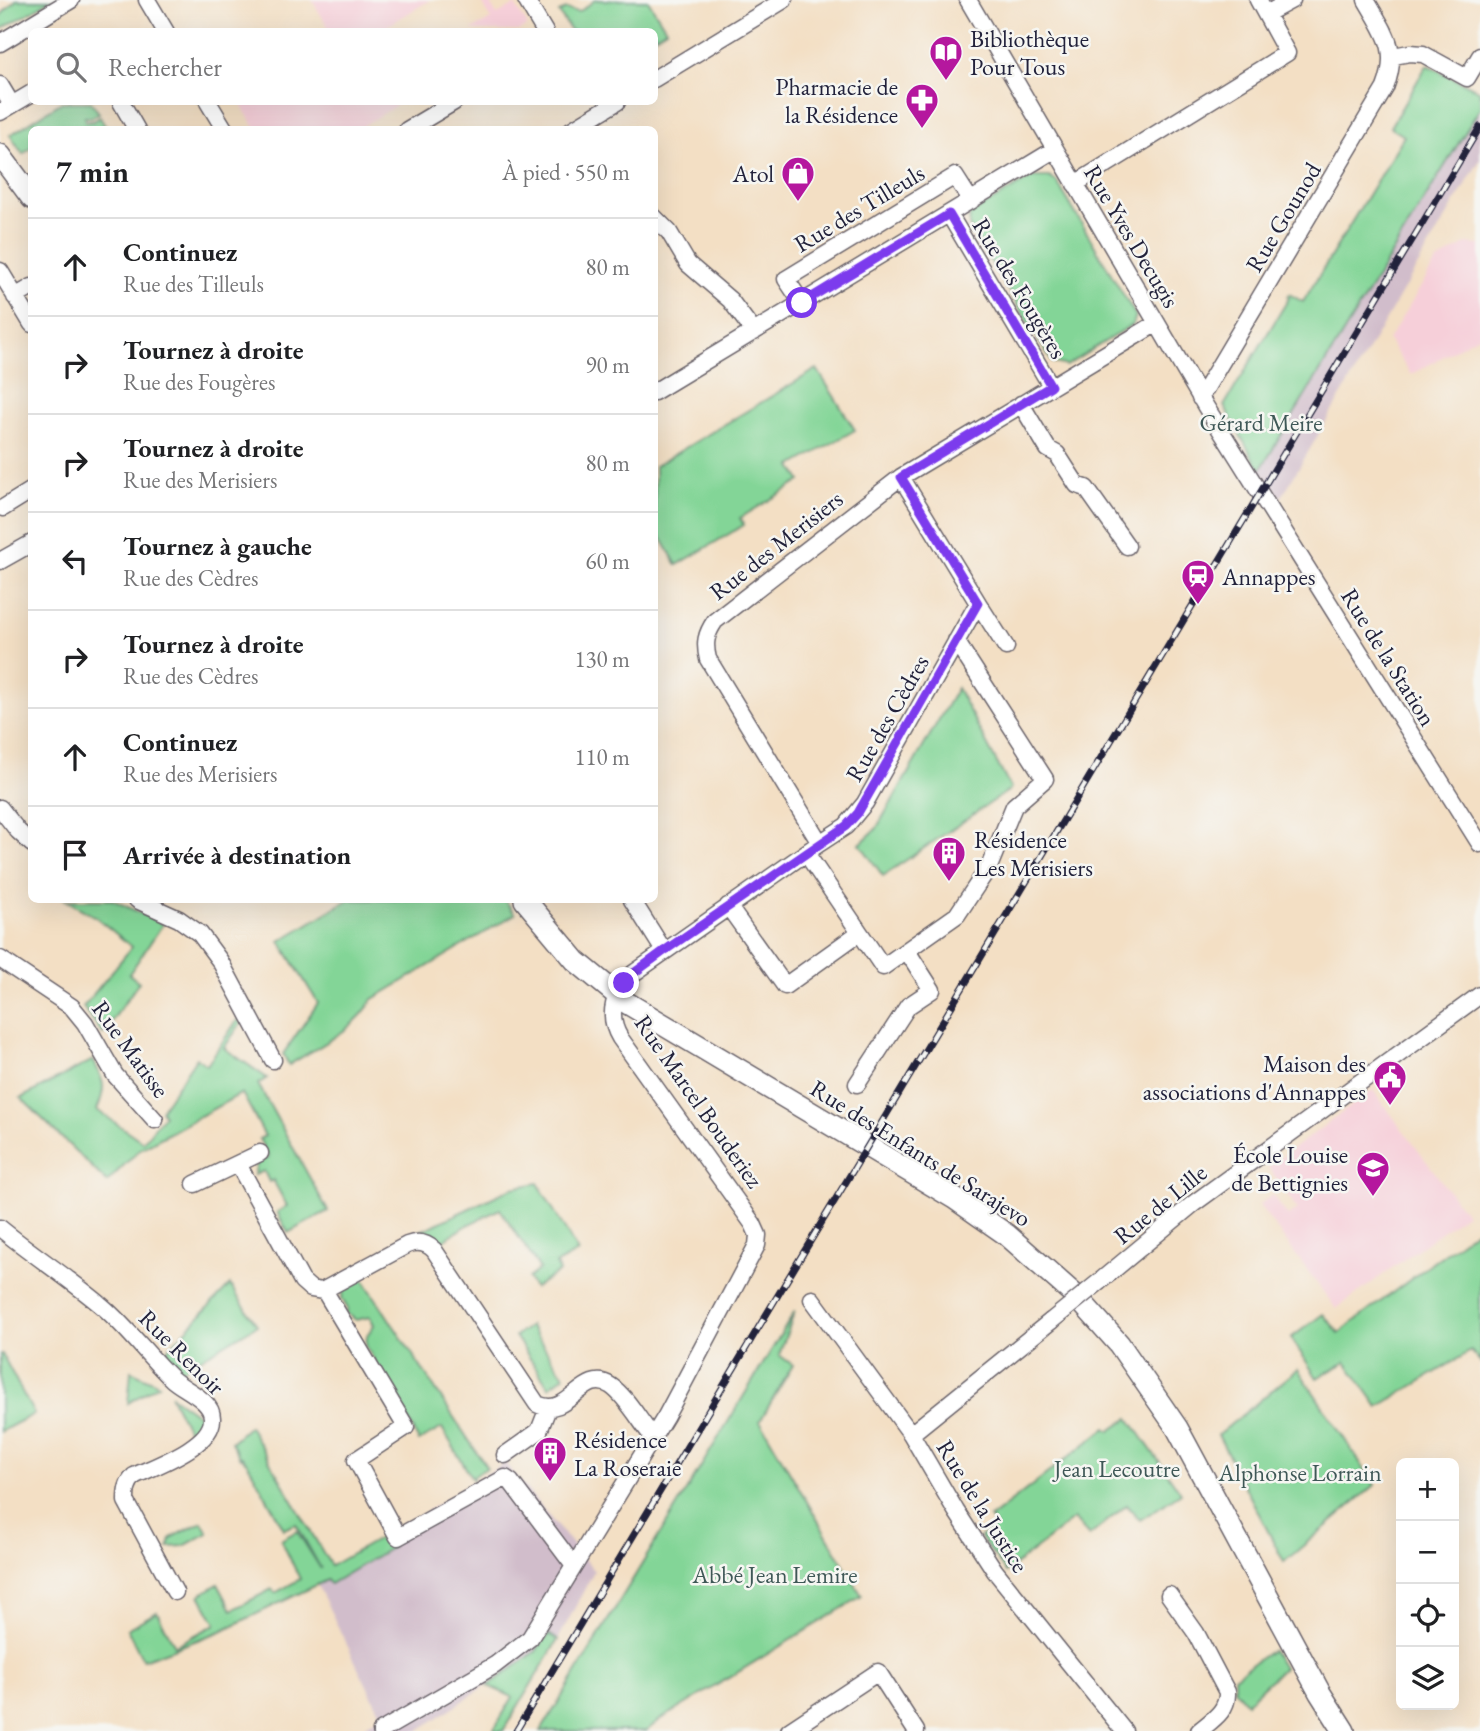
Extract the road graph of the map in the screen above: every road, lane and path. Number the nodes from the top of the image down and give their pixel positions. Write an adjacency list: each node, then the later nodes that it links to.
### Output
1 (72, 0): 11 (street)
2 (147, 0): 9 (street)
3 (526, 0): 10 (street)
4 (784, 0): 14 (street)
5 (968, 0): 26 (street, Rue Yves Decugis)
6 (1292, 0): 8 (street)
7 (1366, 0): 12 (street)
8 (1262, 7): 28 (street)
9 (164, 28)
10 (543, 28)
11 (2, 42)
12 (1393, 55): 13 (street); 42 (street, Rue Gounod)
13 (1480, 56)
14 (658, 77)
15 (0, 85): 21 (street)
16 (28, 95): 21 (street)
17 (123, 105): 22 (street)
18 (210, 105): 23 (street)
19 (449, 105): 24 (street)
20 (593, 108): 25 (street)
21 (6, 109)
22 (135, 126)
23 (223, 126)
24 (414, 126)
25 (575, 126)
26 (1054, 150): 28 (street, Rue Yves Decugis); 30 (street)
27 (0, 155): 29 (main road)
28 (1075, 184): 38 (street, Rue Yves Decugis)
29 (28, 193)
30 (971, 201): 31 (street); 36 (street, Rue des Tilleuls)
31 (949, 214): 36 (street); 40 (street, Rue des Fougères)
32 (658, 221): 39 (street)
33 (0, 271): 35 (street)
34 (28, 289): 35 (street)
35 (15, 297): 37 (street)
36 (802, 303): 39 (street)
37 (28, 318)
38 (1157, 323): 40 (street, Rue des Merisiers); 42 (street, Rue Yves Decugis)
39 (754, 331): 41 (street)
40 (1051, 386): 43 (street, Rue des Merisiers)
41 (658, 390)
42 (1200, 398): 46 (street, Rue Yves Decugis)
43 (1021, 404): 44 (street, Rue des Merisiers); 49 (street)
44 (901, 477): 51 (street); 56 (street, Rue des Merisiers)
45 (28, 492): 47 (street)
46 (1260, 495): 57 (street, Rue de la Station)
47 (3, 508)
48 (28, 545): 50 (street)
49 (1127, 546)
50 (0, 561)
51 (978, 603): 52 (street, Rue des Cèdres); 53 (street)
52 (957, 641): 56 (street, Rue des Cèdres); 65 (street)
53 (1006, 647)
54 (0, 808): 55 (street)
55 (28, 840)
56 (820, 843): 58 (street)
57 (1480, 844)
58 (806, 853): 62 (street); 63 (street)
59 (144, 903): 69 (street)
60 (528, 903): 68 (main road, Rue Marcel Bouderiez)
61 (634, 903): 64 (street)
62 (728, 906): 63 (street); 64 (street)
63 (859, 933): 65 (street)
64 (664, 951): 68 (street)
65 (907, 951): 70 (street)
66 (0, 959): 71 (street, Rue Matisse)
67 (1480, 995): 80 (street, Rue de Lille, bridge)
68 (617, 996): 81 (street, Rue Marcel Bouderiez); 86 (main road, Rue des Enfants de Sarajevo)
69 (273, 1060)
70 (857, 1084)
71 (155, 1119)
72 (260, 1153): 73 (street)
73 (238, 1164): 74 (street); 77 (street)
74 (195, 1184)
75 (0, 1228): 76 (street, Rue Renoir)
76 (7, 1243): 84 (street, Rue Renoir)
77 (324, 1290): 79 (street); 83 (street)
78 (812, 1299): 80 (street, Rue de la Justice)
79 (548, 1409): 81 (street); 82 (street)
80 (911, 1434): 90 (street, Rue de la Justice)
81 (653, 1437): 83 (street)
82 (505, 1455)
83 (574, 1566): 87 (street)
84 (175, 1592)
85 (1169, 1595): 91 (street)
86 (1320, 1693): 92 (main road, Rue des Enfants de Sarajevo); 93 (main road, Rue des Enfants de Sarajevo)
87 (381, 1731)
88 (789, 1731): 89 (street)
89 (916, 1731)
90 (1124, 1731)
91 (1199, 1731)
92 (1331, 1731)
93 (1344, 1731)

